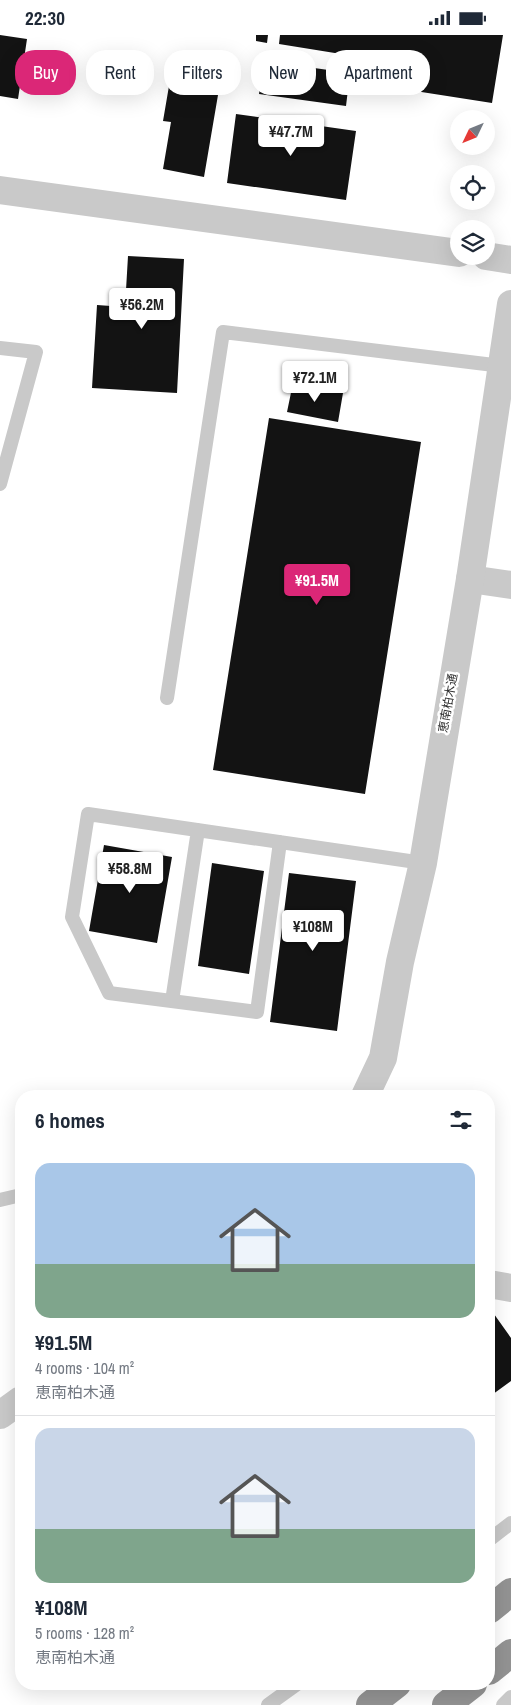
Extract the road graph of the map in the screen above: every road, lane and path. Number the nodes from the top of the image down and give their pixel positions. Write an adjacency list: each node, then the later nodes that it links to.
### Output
1 (0, 190): 2 (street)
2 (450, 252)
3 (495, 257): 4 (street)
4 (511, 260)
5 (510, 318): 7 (street, 恵南柏木通)
6 (0, 347): 8 (lane)
7 (502, 366): 10 (street, 恵南柏木通); 12 (lane)
8 (5, 445): 9 (lane)
9 (0, 484)
10 (470, 579): 11 (street); 15 (street, 恵南柏木通)
11 (511, 585)
12 (167, 698)
13 (198, 830): 14 (lane); 16 (lane); 16 (lane)
14 (280, 842): 15 (lane); 16 (lane)
15 (423, 863): 17 (street, 恵南柏木通)
16 (172, 1001)
17 (368, 1090)
18 (15, 1196): 19 (lane)
19 (0, 1200)
20 (495, 1285): 21 (street)
21 (511, 1287)
22 (511, 1523): 23 (lane)
23 (495, 1535)
24 (511, 1592): 25 (highway)
25 (495, 1605)
26 (511, 1653): 27 (highway)
27 (495, 1666)
28 (289, 1690): 32 (lane)
29 (389, 1690): 33 (highway)
30 (465, 1690): 34 (highway)
31 (511, 1697): 35 (lane)
32 (268, 1705)
33 (370, 1705)
34 (446, 1705)
35 (503, 1705)

